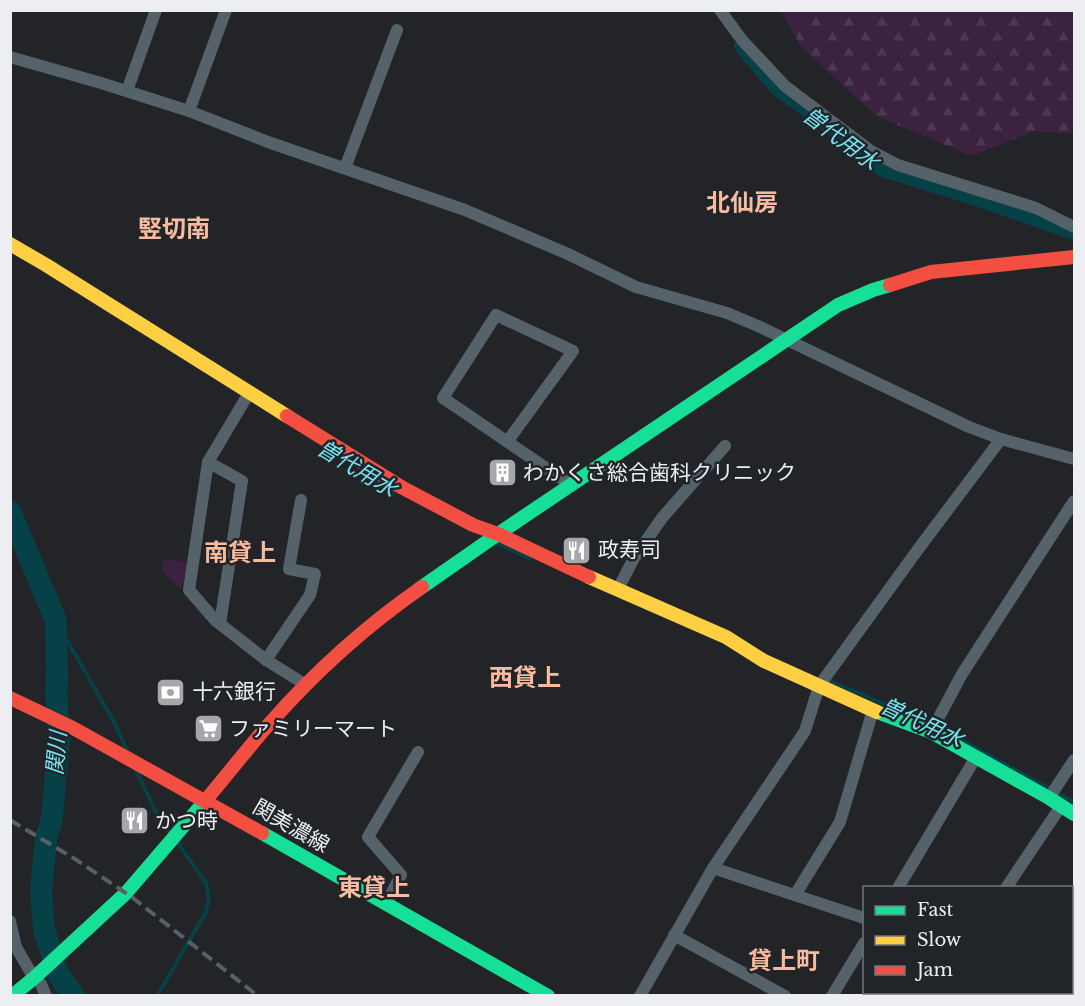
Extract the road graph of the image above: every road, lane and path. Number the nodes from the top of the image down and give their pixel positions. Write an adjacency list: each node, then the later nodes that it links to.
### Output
1 (156, 10): 6 (street)
2 (226, 10): 7 (street)
3 (720, 10): 9 (street)
4 (397, 30): 8 (street)
5 (10, 57): 6 (street)
6 (127, 91): 7 (street)
7 (189, 111): 8 (street)
8 (345, 168): 12 (street)
9 (1074, 227)
10 (10, 244): 13 (street)
11 (1074, 256): 12 (street)
12 (785, 340): 14 (street); 19 (street)
13 (249, 393): 18 (street); 22 (street)
14 (1001, 439): 17 (street); 27 (street)
15 (507, 442): 15 (street); 19 (street)
16 (725, 446): 23 (street)
17 (1074, 459)
18 (208, 462): 24 (street); 24 (street)
19 (571, 485): 22 (street)
20 (301, 500): 25 (street)
21 (1074, 501): 30 (street)
22 (498, 534): 23 (street); 26 (street)
23 (618, 589): 27 (street)
24 (220, 624): 25 (street)
25 (266, 660): 26 (street)
26 (306, 685): 35 (street)
27 (819, 686): 29 (street); 38 (street)
28 (10, 698): 35 (street, 関美濃線)
29 (873, 710): 30 (street); 41 (street)
30 (931, 732): 32 (street)
31 (418, 752): 42 (street)
32 (976, 758): 34 (street); 39 (street)
33 (1074, 760): 34 (street)
34 (1049, 798): 36 (street)
35 (204, 800): 42 (street, 関美濃線); 48 (street)
36 (1061, 806): 37 (street); 40 (street)
37 (1074, 814)
38 (713, 868): 41 (street); 45 (street)
39 (899, 886)
40 (1007, 886)
41 (795, 895): 43 (street)
42 (386, 904): 51 (street, 関美濃線)
43 (863, 918)
44 (10, 921): 46 (street)
45 (674, 935): 52 (street); 53 (street)
46 (13, 943): 48 (street)
47 (863, 945): 54 (street)
48 (35, 978): 49 (street); 50 (street)
49 (12, 996)
50 (46, 996)
51 (548, 996)
52 (640, 996)
53 (785, 996)
54 (832, 996)

